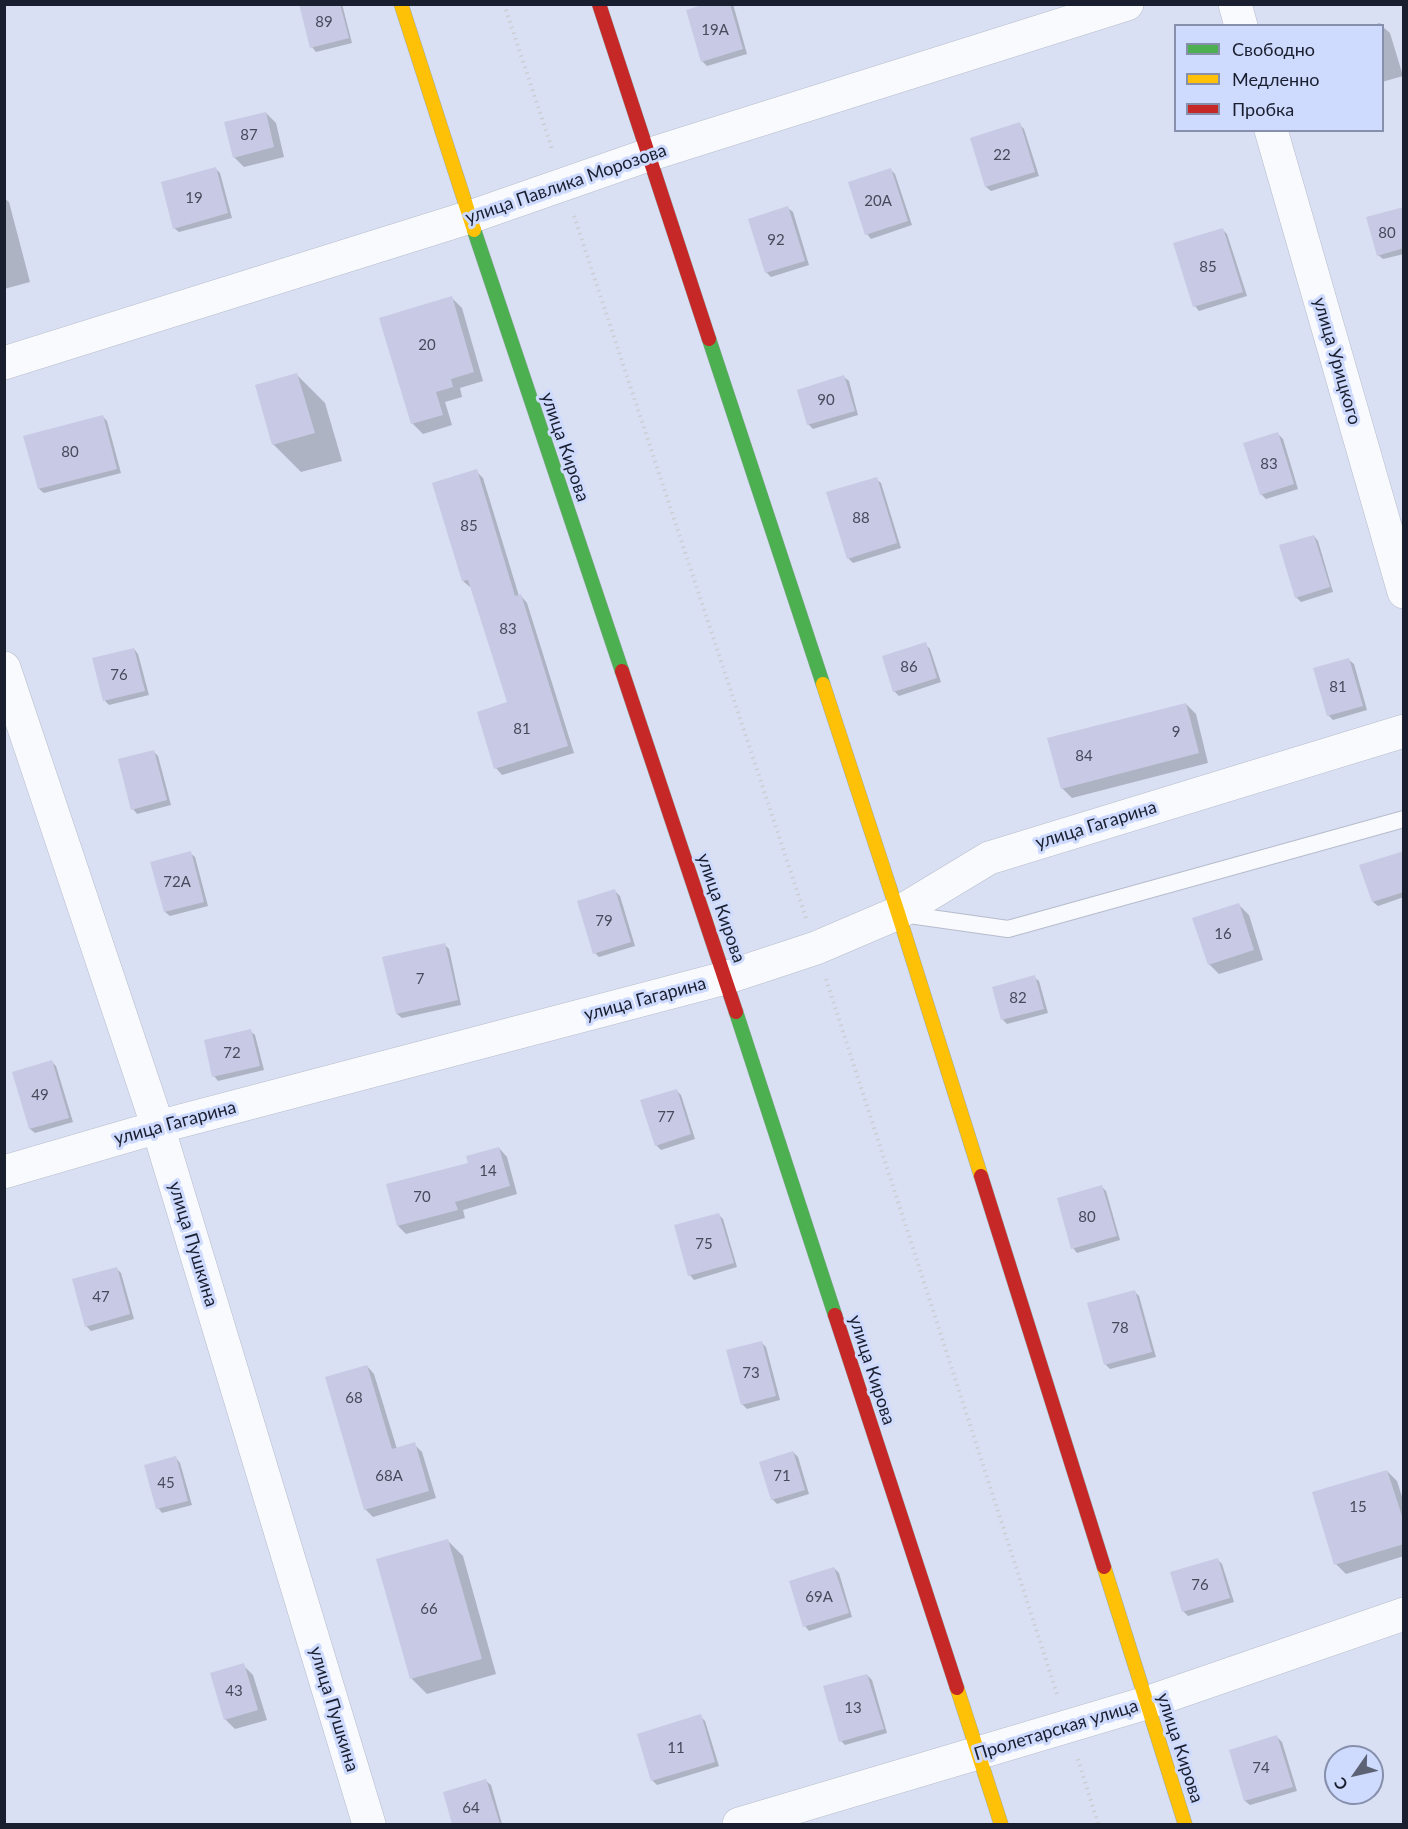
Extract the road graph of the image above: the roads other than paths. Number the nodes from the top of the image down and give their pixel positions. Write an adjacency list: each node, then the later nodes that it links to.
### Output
1 (401, 4): 8 (main road, улица Кирова)
2 (599, 4): 7 (main road, улица Кирова)
3 (1127, 4): 7 (street, улица Павлика Морозова)
4 (1234, 4): 5 (street)
5 (1240, 24)
6 (1272, 132): 10 (street, улица Урицкого)
7 (648, 155): 8 (street, улица Павлика Морозова); 14 (main road, улица Кирова)
8 (470, 217): 9 (street, улица Павлика Морозова); 15 (main road, улица Кирова)
9 (4, 363)
10 (1404, 592)
11 (4, 668): 16 (street, улица Пушкина)
12 (1404, 730): 14 (street, улица Гагарина)
13 (1404, 819): 14 (lane)
14 (898, 913): 15 (street, улица Гагарина); 19 (main road, улица Кирова)
15 (725, 978): 16 (street, улица Гагарина); 20 (main road, улица Кирова)
16 (158, 1127): 17 (street, улица Гагарина); 21 (street, улица Пушкина)
17 (4, 1172)
18 (1404, 1614): 19 (street, Пролетарская улица)
19 (1146, 1703): 20 (street, Пролетарская улица); 24 (main road, улица Кирова)
20 (979, 1753): 22 (street, Пролетарская улица); 23 (main road, улица Кирова)
21 (369, 1824)
22 (739, 1824)
23 (1001, 1824)
24 (1185, 1824)

